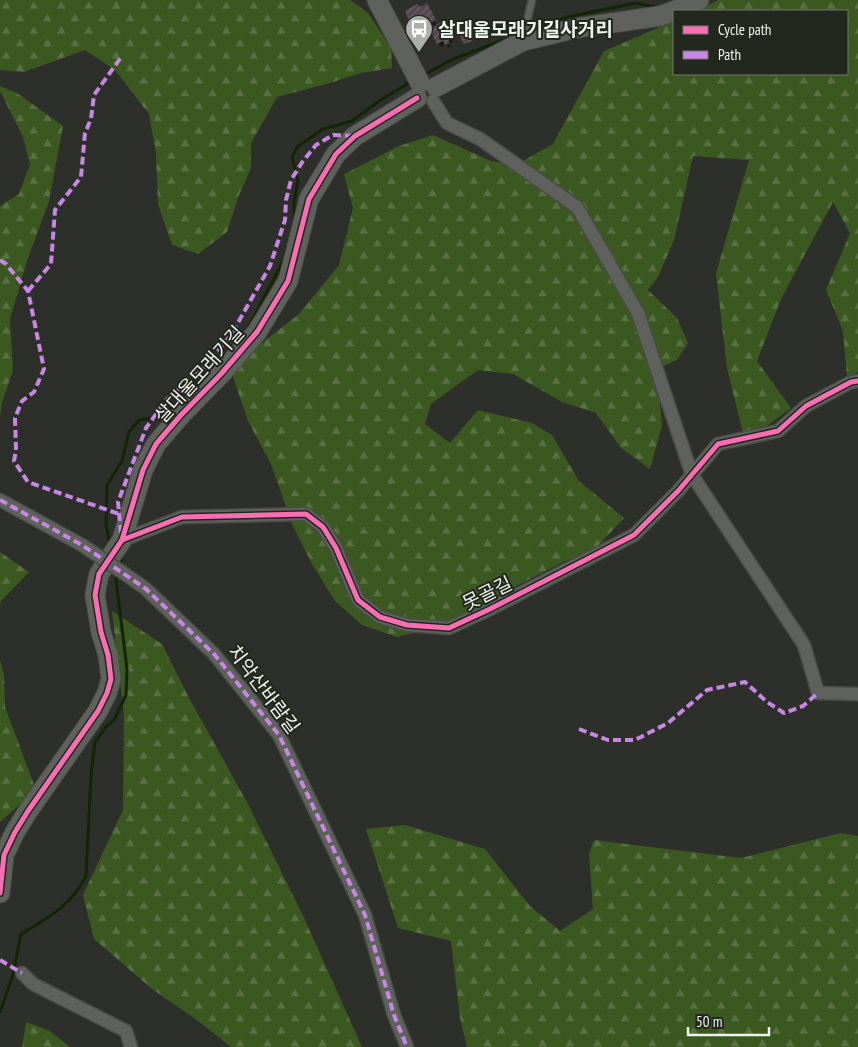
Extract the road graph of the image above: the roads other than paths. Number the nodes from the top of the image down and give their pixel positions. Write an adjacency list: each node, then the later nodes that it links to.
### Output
1 (377, 0): 7 (street)
2 (532, 0): 6 (lane)
3 (699, 0): 4 (street, 살대울모래기길)
4 (677, 10)
5 (673, 12): 6 (street, 살대울모래기길)
6 (524, 34): 7 (street, 살대울모래기길)
7 (422, 86): 9 (street); 11 (street, 살대울모래기길)
8 (858, 381): 9 (street, 못골길)
9 (692, 475): 11 (street, 못골길); 12 (street)
10 (0, 500): 16 (street, 치악산바람길, bridge)
11 (120, 544): 13 (street, 살대울모래기길)
12 (858, 694)
13 (0, 893)
14 (22, 973): 15 (street)
15 (130, 1047)
16 (407, 1047)

